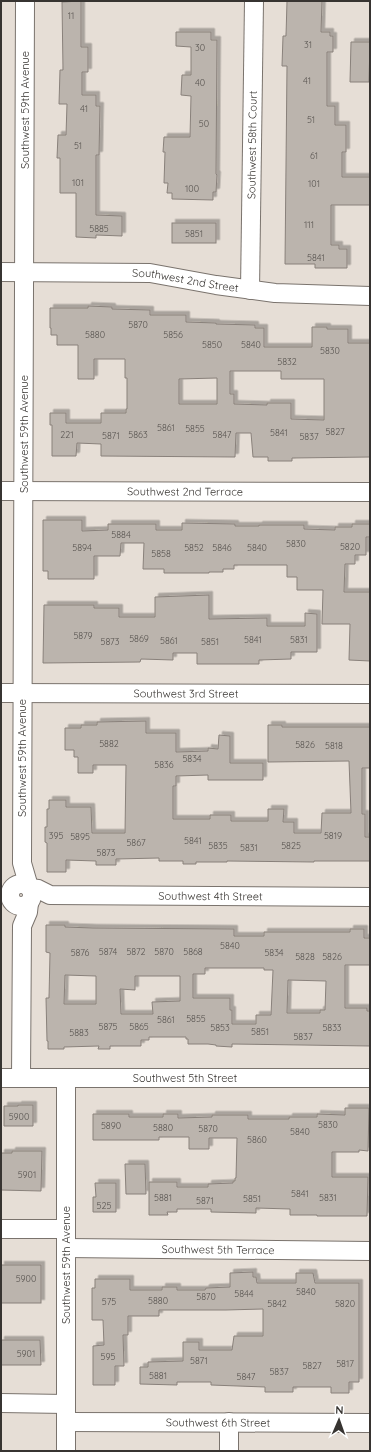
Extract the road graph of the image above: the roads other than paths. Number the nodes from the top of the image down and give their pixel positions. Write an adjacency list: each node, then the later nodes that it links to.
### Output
1 (25, 1): 4 (street, Southwest 59th Avenue)
2 (254, 1): 5 (street, Southwest 58th Court)
3 (1, 272): 4 (street, Southwest 2nd Street)
4 (24, 272): 5 (street, Southwest 2nd Street); 8 (street, Southwest 59th Avenue)
5 (250, 290): 6 (street, Southwest 2nd Street)
6 (370, 296)
7 (1, 491): 8 (street, Southwest 2nd Terrace)
8 (24, 491): 9 (street, Southwest 2nd Terrace); 11 (street, Southwest 59th Avenue)
9 (370, 492)
10 (1, 693): 11 (street, Southwest 3rd Street)
11 (23, 693): 12 (street, Southwest 3rd Street); 13 (street, Southwest 59th Avenue)
12 (370, 694)
13 (17, 895): 14 (street, Southwest 4th Street); 16 (street, Southwest 59th Avenue)
14 (370, 897)
15 (1, 1078): 16 (street, Southwest 5th Street)
16 (21, 1078): 17 (street, Southwest 5th Street)
17 (66, 1078): 18 (street, Southwest 5th Street); 20 (street, Southwest 59th Avenue)
18 (370, 1078)
19 (1, 1229): 20 (street)
20 (66, 1229): 21 (street, Southwest 59th Avenue)
21 (66, 1248): 22 (street, Southwest 5th Terrace); 24 (street, Southwest 59th Avenue)
22 (370, 1251)
23 (1, 1403): 24 (street)
24 (66, 1404): 25 (street, Southwest 59th Avenue)
25 (66, 1422): 26 (street, Southwest 6th Street); 28 (street, Southwest 59th Avenue)
26 (229, 1422): 27 (street, Southwest 6th Street); 29 (street)
27 (370, 1423)
28 (66, 1451)
29 (229, 1451)

